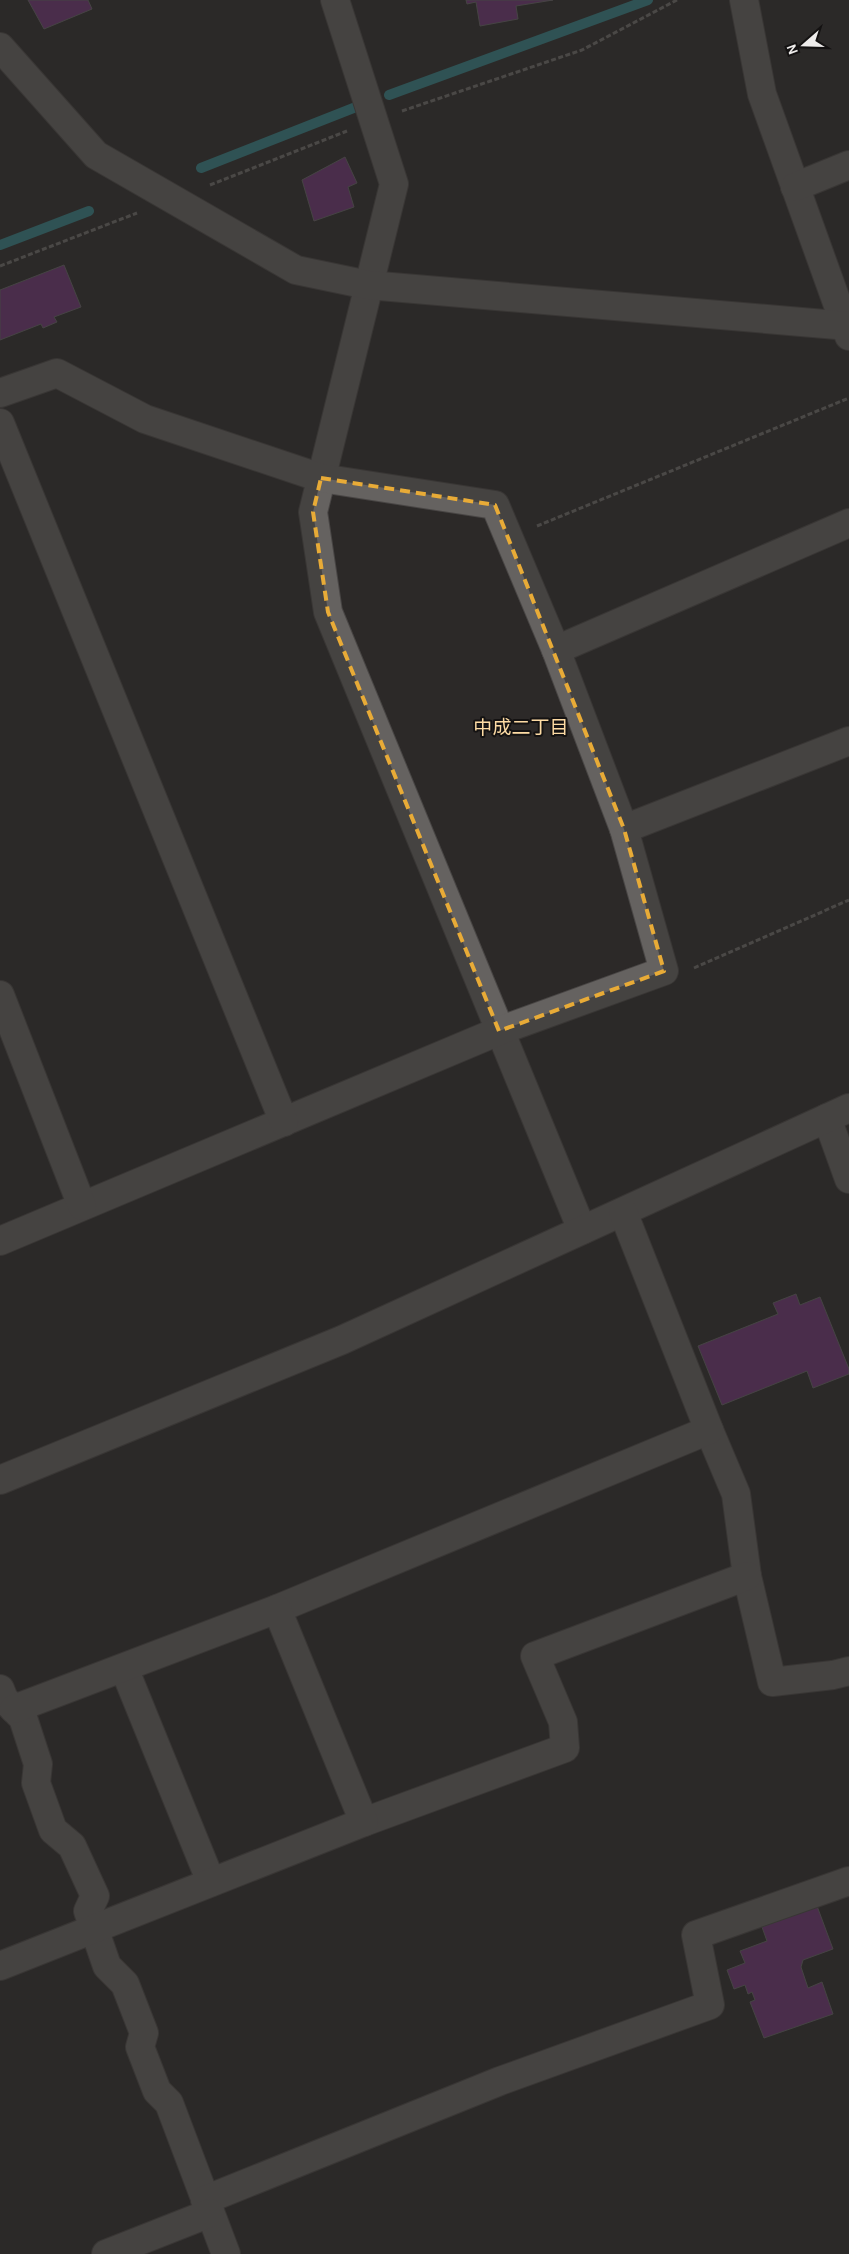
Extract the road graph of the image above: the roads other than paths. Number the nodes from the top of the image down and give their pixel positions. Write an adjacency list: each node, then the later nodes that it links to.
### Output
1 (335, 0): 6 (street)
2 (744, 0): 5 (street)
3 (0, 48): 6 (street)
4 (849, 165): 5 (street)
5 (794, 187): 7 (street)
6 (368, 285): 7 (street); 10 (street)
7 (848, 329)
8 (0, 393): 10 (street)
9 (0, 423): 18 (street)
10 (321, 478): 12 (street); 16 (street)
11 (849, 523): 12 (street)
12 (556, 650): 14 (street)
13 (849, 741): 14 (street)
14 (624, 829): 16 (street)
15 (0, 994): 20 (street)
16 (500, 1031): 18 (street); 22 (street)
17 (838, 1113): 19 (street); 21 (street)
18 (284, 1122): 20 (street)
19 (849, 1179)
20 (82, 1206): 23 (street)
21 (623, 1212): 22 (street); 24 (street)
22 (582, 1230): 25 (street)
23 (0, 1241)
24 (709, 1430): 26 (street); 27 (street)
25 (0, 1480)
26 (747, 1576): 29 (street); 31 (street)
27 (277, 1609): 28 (street); 31 (street)
28 (124, 1668): 30 (street); 33 (street)
29 (849, 1671)
30 (9, 1711): 34 (street)
31 (364, 1822): 33 (street)
32 (849, 1881): 36 (street)
33 (211, 1882): 34 (street)
34 (94, 1930): 35 (street); 36 (street)
35 (0, 1966)
36 (207, 2206): 37 (street); 38 (street)
37 (106, 2254)
38 (226, 2254)

